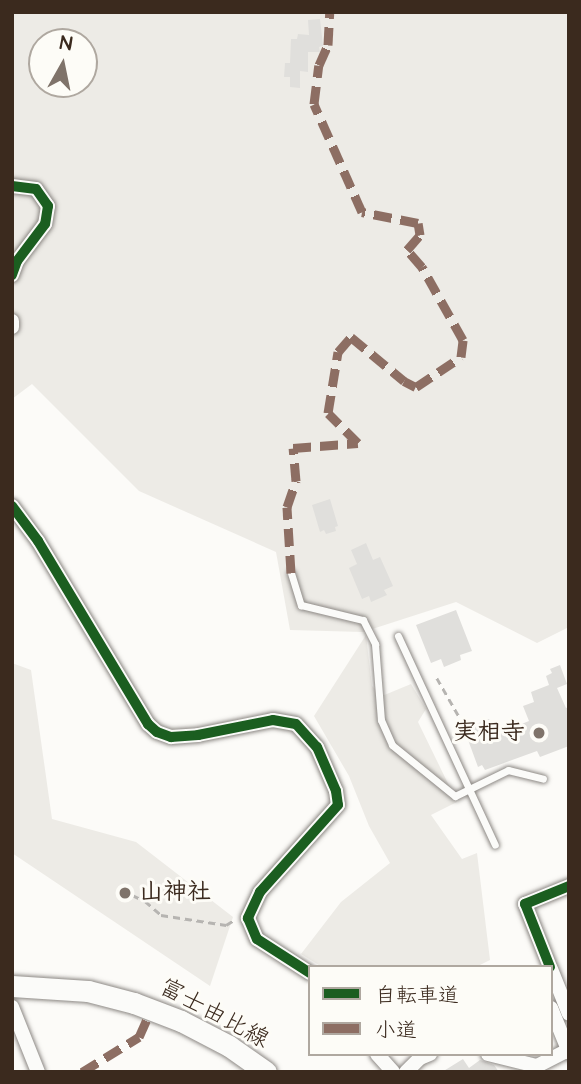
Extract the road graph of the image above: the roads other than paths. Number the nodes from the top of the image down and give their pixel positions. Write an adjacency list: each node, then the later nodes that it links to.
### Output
1 (12, 186): 2 (street)
2 (12, 275)
3 (12, 321): 4 (street)
4 (12, 327)
5 (12, 506): 13 (street)
6 (291, 573): 9 (lane)
7 (398, 636): 9 (lane)
8 (543, 779): 9 (lane)
9 (468, 787): 10 (lane)
10 (495, 845)
11 (569, 886): 12 (street)
12 (550, 965)
13 (308, 972)
14 (553, 973): 17 (street)
15 (12, 986): 24 (main road, 富士由比線)
16 (12, 1007): 23 (street)
17 (569, 1014)
18 (564, 1024): 19 (street)
19 (568, 1051): 22 (street)
20 (379, 1056): 25 (street)
21 (425, 1056): 26 (street)
22 (496, 1056)
23 (38, 1072)
24 (266, 1072)
25 (393, 1072)
26 (406, 1072)

